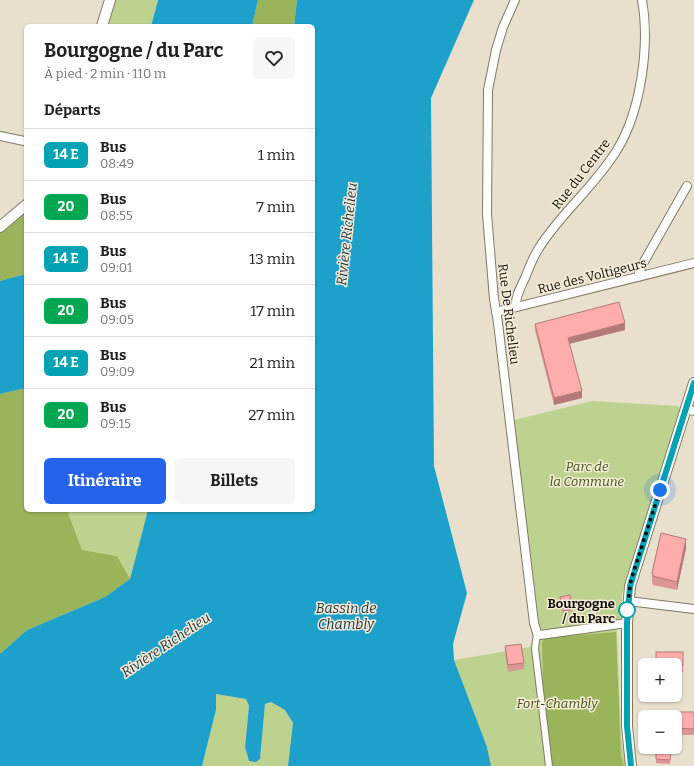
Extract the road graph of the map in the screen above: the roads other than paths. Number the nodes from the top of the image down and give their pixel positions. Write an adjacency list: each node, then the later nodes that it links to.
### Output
1 (110, 0): 4 (street)
2 (515, 0): 13 (street, Rue De Richelieu)
3 (642, 0): 12 (street, Rue du Centre)
4 (103, 24)
5 (0, 136): 6 (street)
6 (24, 141)
7 (687, 186): 11 (street)
8 (24, 207): 9 (street)
9 (0, 227)
10 (694, 263): 11 (street, Rue des Voltigeurs)
11 (638, 277): 12 (street, Rue des Voltigeurs)
12 (516, 307): 13 (street, Rue des Voltigeurs)
13 (496, 312): 19 (street, Rue De Richelieu)
14 (694, 383): 15 (street)
15 (690, 410): 16 (street)
16 (628, 601): 17 (street); 18 (street)
17 (694, 609)
18 (627, 623): 19 (street); 21 (street)
19 (537, 633): 20 (street)
20 (549, 766)
21 (631, 766)

